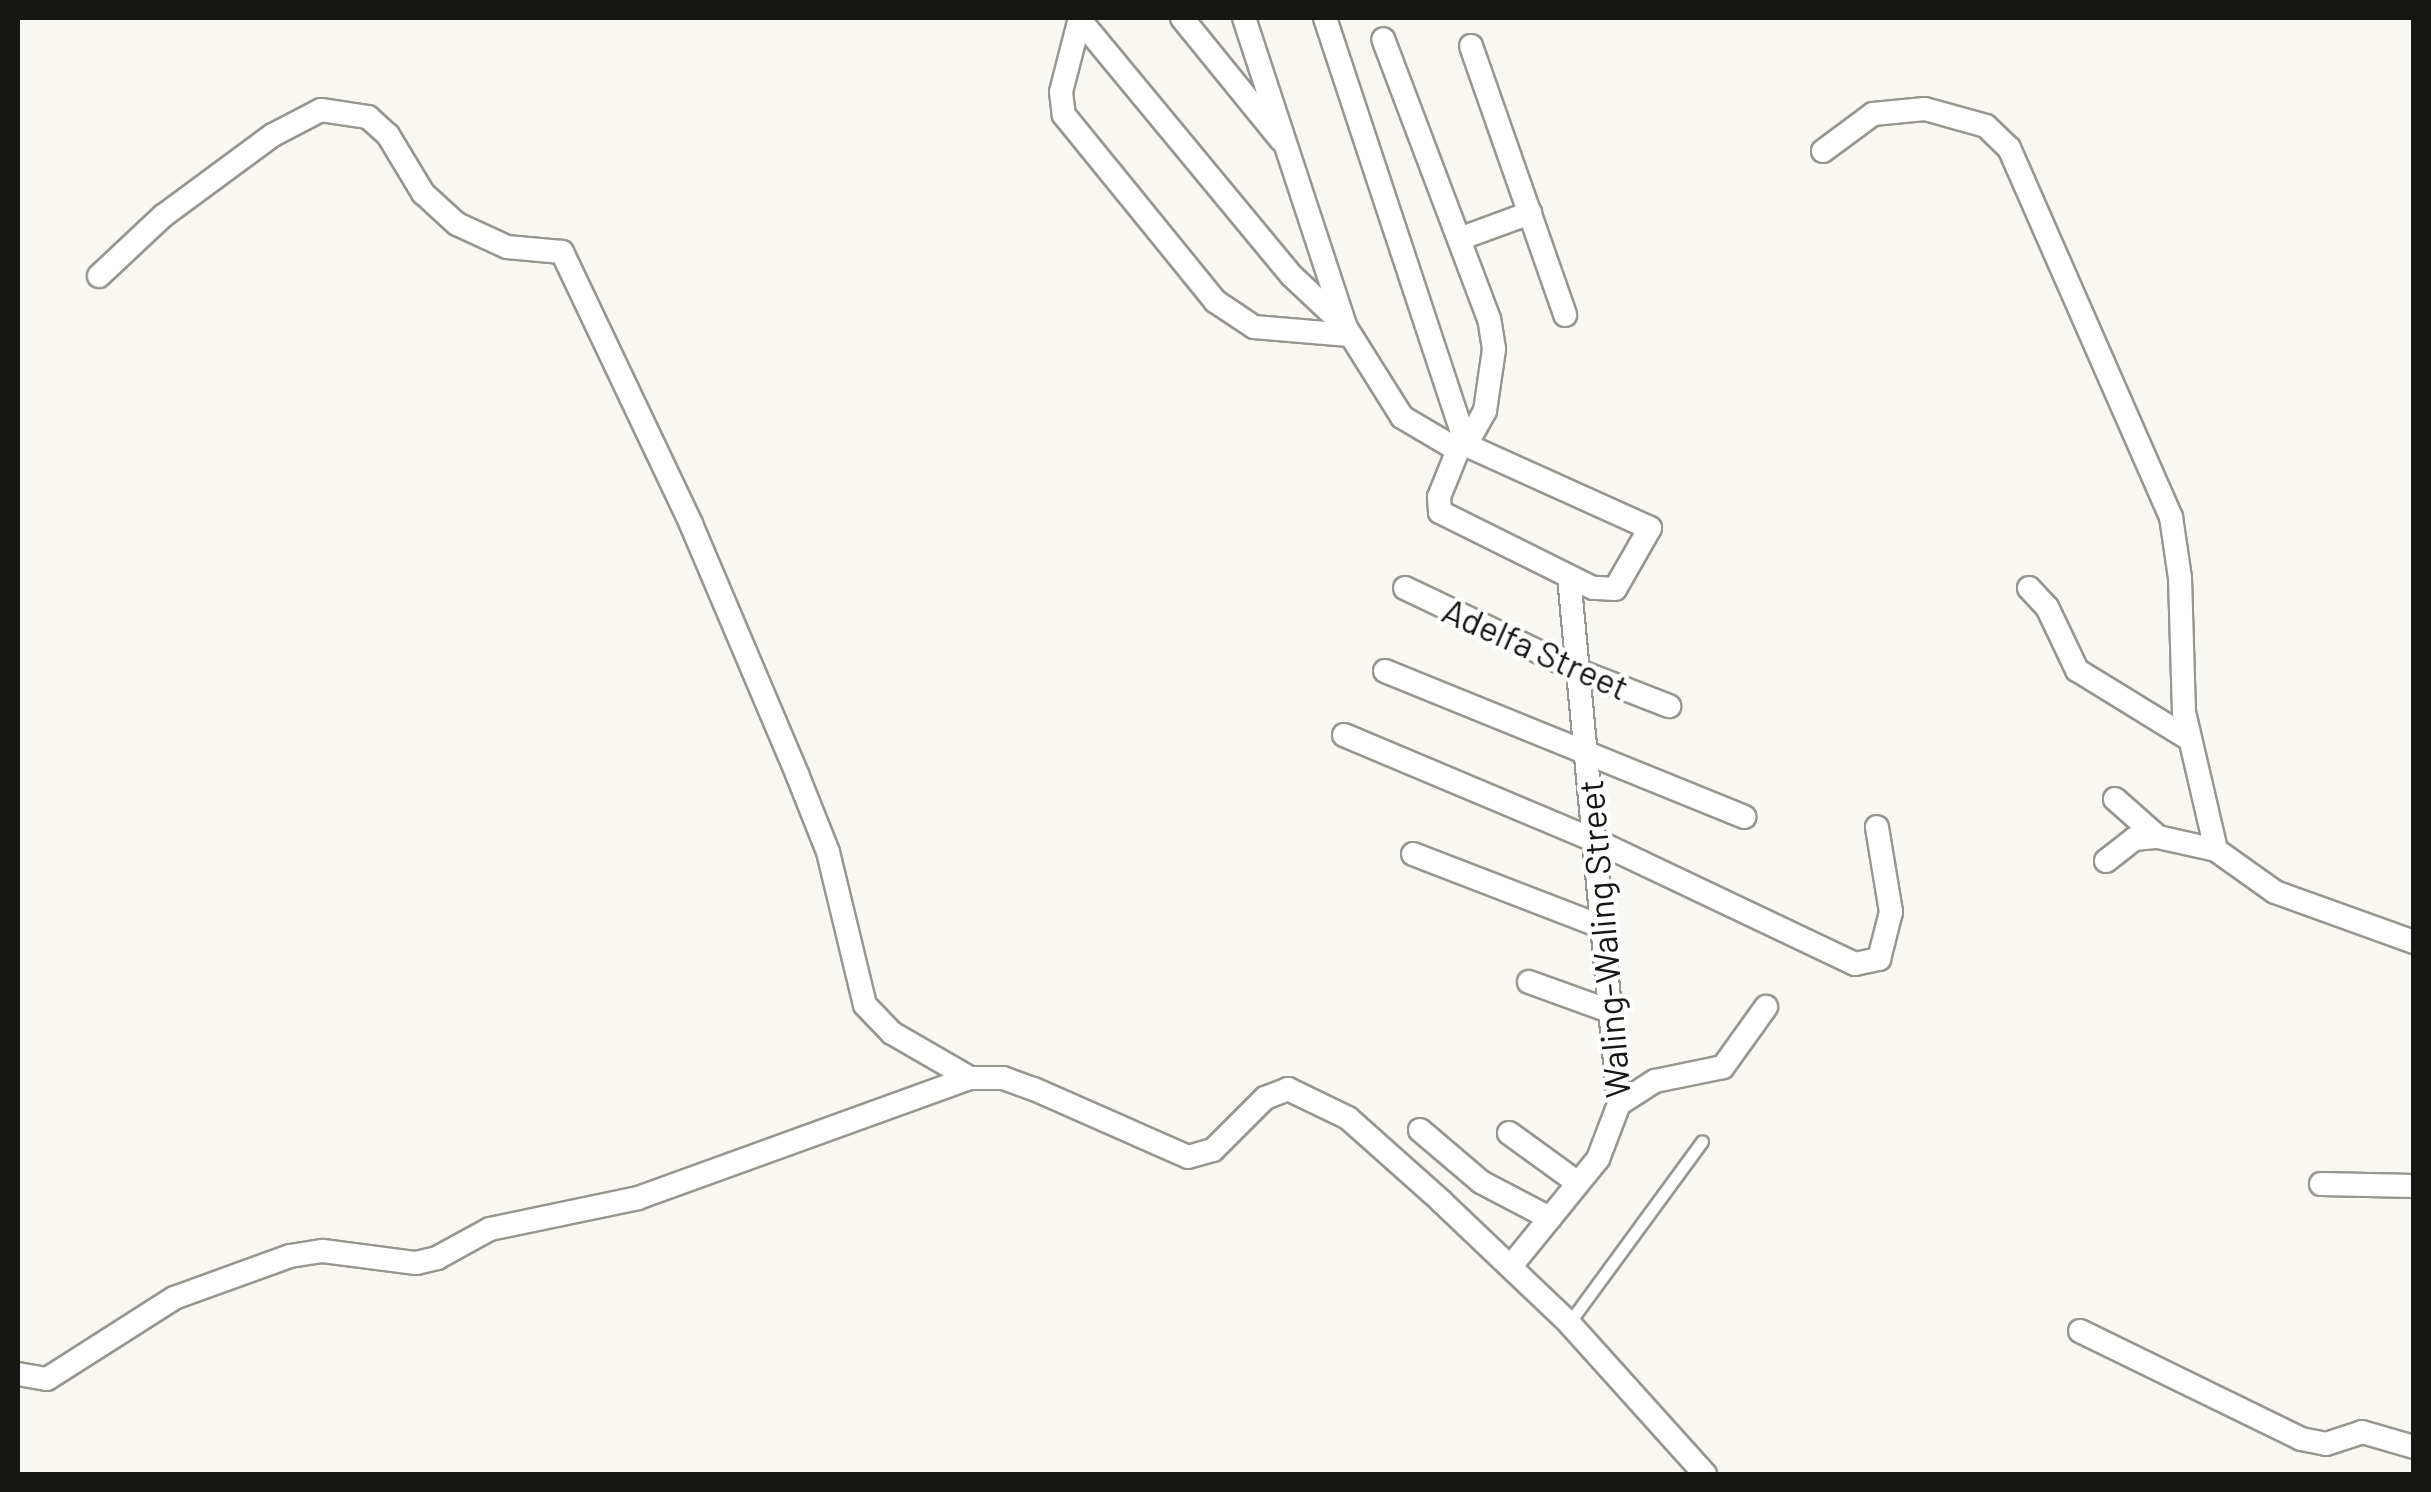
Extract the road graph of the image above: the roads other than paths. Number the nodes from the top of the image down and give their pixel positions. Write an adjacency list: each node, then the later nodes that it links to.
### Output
1 (1182, 18): 8 (street)
2 (1244, 18): 8 (street)
3 (1325, 18): 14 (street)
4 (1080, 19): 13 (street); 13 (street)
5 (1383, 39): 10 (street)
6 (1471, 46): 9 (street)
7 (1823, 151): 22 (street)
8 (1293, 154): 13 (street)
9 (1530, 213): 10 (street); 12 (street)
10 (1458, 239): 14 (street)
11 (98, 276): 37 (street)
12 (1564, 316)
13 (1347, 331): 14 (street)
14 (1462, 448): 15 (street); 15 (street)
15 (1568, 577): 19 (street, Waling-Waling Street)
16 (1404, 588): 19 (street, Adelfa Street)
17 (2029, 588): 22 (street)
18 (1385, 671): 23 (street)
19 (1579, 672): 20 (street, Adelfa Street); 23 (street, Waling-Waling Street)
20 (1669, 706)
21 (1344, 735): 28 (street)
22 (2189, 738): 29 (street)
23 (1587, 754): 25 (street); 28 (street, Waling-Waling Street)
24 (2114, 799): 27 (street)
25 (1745, 817)
26 (1877, 827): 28 (street)
27 (2158, 837): 29 (street); 31 (street)
28 (1594, 840): 32 (street, Waling-Waling Street)
29 (2216, 850): 33 (street)
30 (1413, 854): 32 (street)
31 (2106, 861)
32 (1602, 927): 36 (street, Waling-Waling Street)
33 (2414, 942)
34 (1529, 982): 36 (street)
35 (1766, 1007): 38 (street)
36 (1609, 1011): 38 (street, Waling-Waling Street)
37 (970, 1078): 46 (street); 49 (street)
38 (1619, 1104): 42 (street, Waling-Waling Street)
39 (1420, 1130): 45 (street)
40 (1509, 1132): 42 (street)
41 (1702, 1141): 47 (lane)
42 (1578, 1184): 45 (street, Waling-Waling Street)
43 (2322, 1184): 44 (street)
44 (2414, 1186)
45 (1550, 1218): 46 (street, Waling-Waling Street)
46 (1510, 1266): 47 (street)
47 (1569, 1323): 51 (street)
48 (2080, 1330): 50 (street)
49 (18, 1374)
50 (2414, 1448)
51 (1704, 1474)

